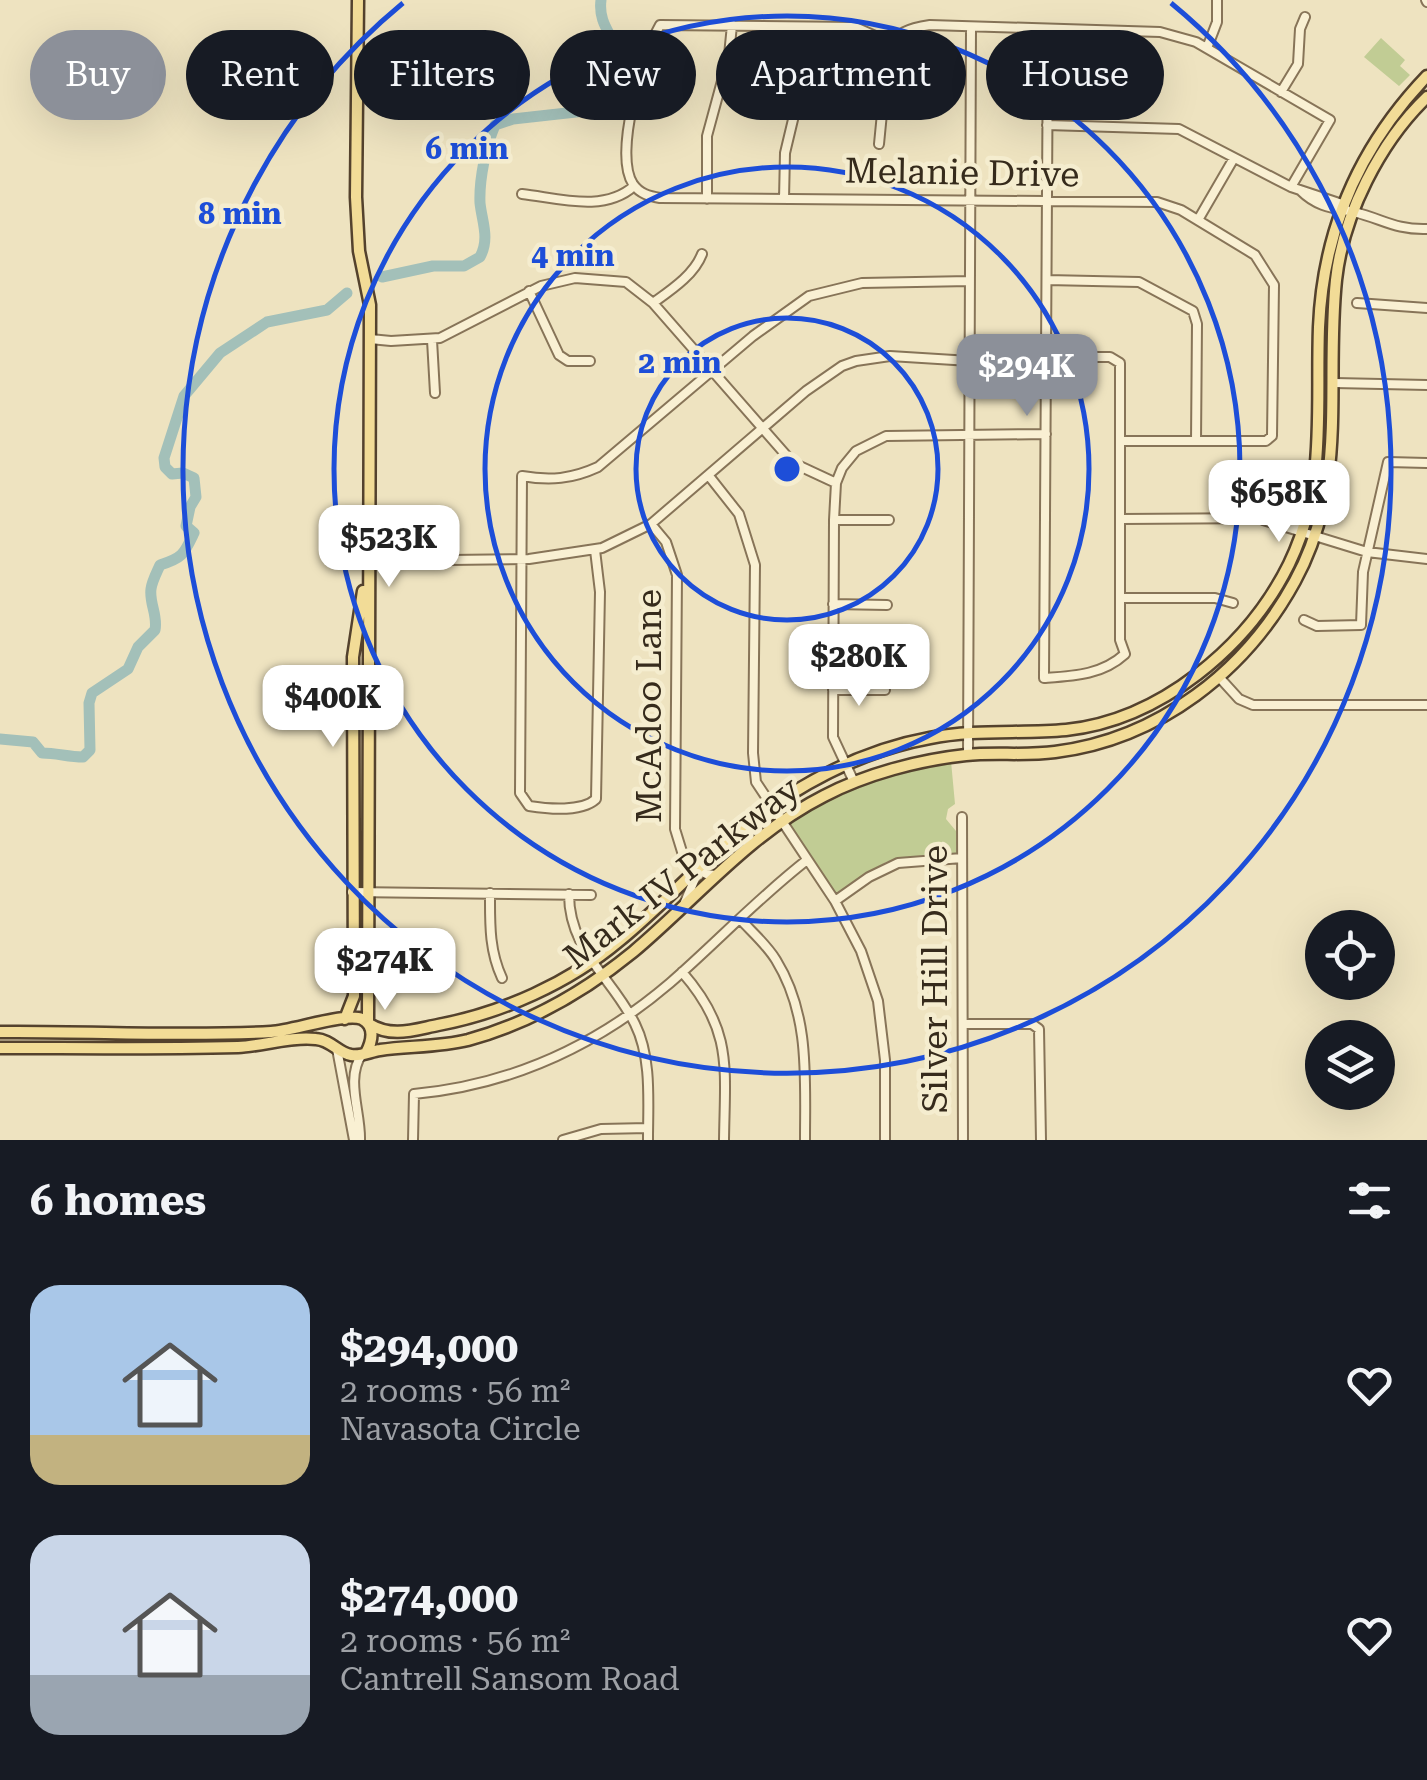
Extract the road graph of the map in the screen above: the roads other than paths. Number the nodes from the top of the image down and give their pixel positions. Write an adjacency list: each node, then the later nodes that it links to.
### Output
1 (358, 0): 38 (main road)
2 (1218, 0): 11 (street)
3 (1305, 16): 13 (street)
4 (732, 26): 5 (street); 20 (street); 23 (street)
5 (809, 28): 7 (street); 24 (street)
6 (971, 28): 8 (street); 9 (street); 25 (street)
7 (863, 30)
8 (908, 30)
9 (1040, 30)
10 (1164, 33): 11 (street)
11 (1207, 48): 13 (street)
12 (1427, 76): 27 (main road, Mark IV Parkway)
13 (1281, 92): 21 (street)
14 (1427, 97): 28 (main road, Mark IV Parkway)
15 (881, 120): 18 (street)
16 (1047, 120): 17 (street)
17 (1047, 125): 19 (street); 26 (street)
18 (879, 144)
19 (1234, 158): 21 (street); 29 (street)
20 (634, 186): 22 (street); 23 (street, Melanie Drive)
21 (1296, 189): 27 (street)
22 (522, 194)
23 (706, 198): 24 (street, Melanie Drive)
24 (784, 199): 25 (street, Melanie Drive)
25 (970, 201): 26 (street, Melanie Drive); 33 (street)
26 (1047, 202): 29 (street, Melanie Drive); 32 (street)
27 (1341, 207): 28 (street); 60 (main road, Mark IV Parkway)
28 (1354, 212): 30 (street); 44 (main road, Mark IV Parkway)
29 (1198, 220): 51 (street, Melanie Drive)
30 (1427, 229)
31 (702, 254): 35 (street)
32 (1046, 280): 40 (street); 51 (street)
33 (970, 281): 42 (street); 43 (street)
34 (530, 292): 35 (street); 39 (street); 41 (street)
35 (653, 303): 43 (street)
36 (1357, 303): 37 (street)
37 (1427, 308)
38 (370, 339): 39 (street); 67 (main road)
39 (432, 340): 46 (street)
40 (1046, 356): 48 (street); 50 (street)
41 (590, 361)
42 (970, 361): 47 (street); 49 (street)
43 (712, 370): 47 (street); 64 (street)
44 (1334, 383): 45 (street); 61 (main road, Mark IV Parkway)
45 (1427, 384)
46 (434, 393)
47 (763, 429): 53 (street); 54 (street)
48 (1046, 434): 49 (street); 68 (street)
49 (970, 436): 54 (street); 79 (street)
50 (1121, 440): 51 (street); 56 (street)
51 (1196, 441)
52 (1427, 463): 63 (street)
53 (710, 476): 59 (street); 83 (street)
54 (836, 483): 57 (street)
55 (436, 515): 66 (street)
56 (1122, 519): 60 (street); 68 (street)
57 (834, 520): 58 (street); 70 (street)
58 (889, 520)
59 (652, 524): 62 (street); 90 (street, McAdoo Lane)
60 (1303, 531): 61 (street); 79 (main road, Mark IV Parkway)
61 (1316, 536): 63 (street); 75 (main road, Mark IV Parkway)
62 (595, 550): 64 (street); 64 (street)
63 (1367, 552): 65 (street); 72 (street)
64 (522, 559): 66 (street)
65 (1427, 559)
66 (435, 560): 67 (street)
67 (369, 561): 73 (main road); 74 (main road)
68 (1121, 598): 69 (street)
69 (1233, 603)
70 (834, 604): 71 (street); 76 (street)
71 (886, 605)
72 (1304, 620)
73 (368, 662): 74 (main road); 85 (main road)
74 (353, 663): 84 (main road)
75 (1218, 677): 78 (street); 80 (main road, Mark IV Parkway)
76 (832, 690): 77 (street); 81 (street)
77 (886, 690)
78 (1427, 705)
79 (968, 734): 80 (street); 81 (main road, Mark IV Parkway)
80 (968, 754): 82 (main road, Mark IV Parkway)
81 (846, 764): 82 (street); 83 (main road, Mark IV Parkway)
82 (854, 782): 87 (main road, Mark IV Parkway)
83 (771, 806): 87 (street); 90 (main road, Mark IV Parkway)
84 (352, 807): 85 (main road); 92 (main road)
85 (368, 807): 93 (main road)
86 (962, 817): 88 (street, Silver Hill Drive)
87 (782, 821): 89 (street); 91 (main road, Mark IV Parkway)
88 (962, 858): 97 (street); 107 (street, Silver Hill Drive)
89 (807, 860): 97 (street); 99 (street)
90 (700, 867): 91 (street, McAdoo Lane); 98 (street); 100 (main road, Mark IV Parkway)
91 (715, 875): 98 (main road, Mark IV Parkway)
92 (352, 892): 93 (street); 105 (main road)
93 (367, 892): 94 (street); 106 (main road)
94 (490, 893): 95 (street); 103 (street)
95 (569, 894): 96 (street); 100 (street)
96 (591, 894)
97 (835, 902): 121 (street)
98 (682, 906): 102 (main road, Mark IV Parkway)
99 (740, 919): 101 (street); 120 (street)
100 (593, 961): 102 (street); 106 (main road, Mark IV Parkway)
101 (682, 972): 104 (street); 119 (street)
102 (602, 976): 104 (street); 113 (main road, Mark IV Parkway)
103 (502, 978)
104 (629, 1015): 114 (street); 116 (street)
105 (344, 1019): 106 (main road); 108 (main road); 110 (main road)
106 (368, 1024): 113 (main road)
107 (964, 1024): 122 (street, Silver Hill Drive); 123 (street)
108 (93, 1031): 109 (main road); 112 (main road)
109 (0, 1032)
110 (337, 1047): 112 (main road); 113 (main road); 115 (street)
111 (0, 1048): 112 (main road)
112 (92, 1048)
113 (364, 1054): 115 (street)
114 (648, 1128): 117 (street); 118 (street)
115 (357, 1140)
116 (414, 1140)
117 (563, 1140)
118 (648, 1140)
119 (724, 1140)
120 (805, 1140)
121 (885, 1140)
122 (963, 1140)
123 (1041, 1140)

